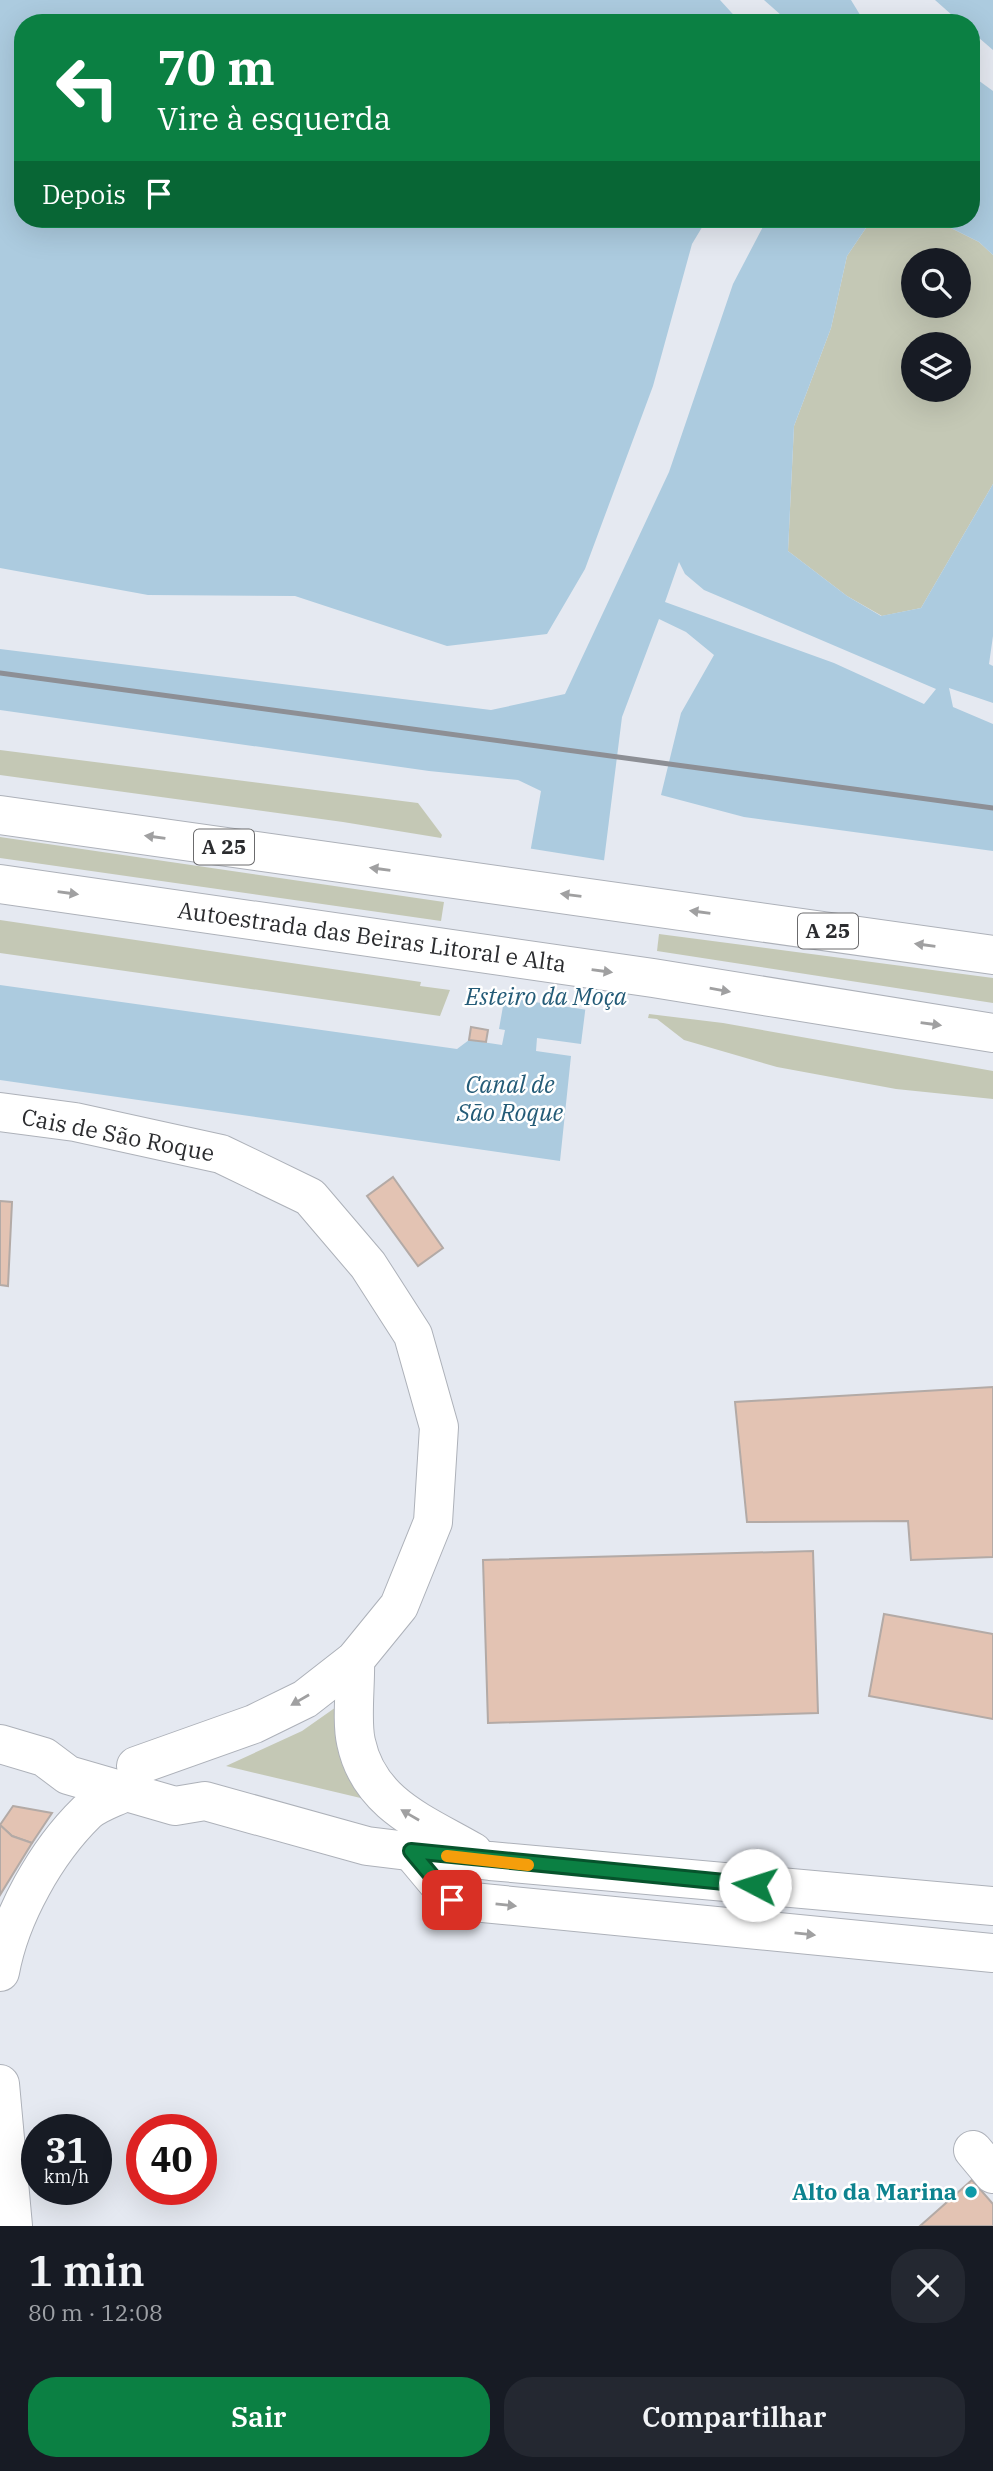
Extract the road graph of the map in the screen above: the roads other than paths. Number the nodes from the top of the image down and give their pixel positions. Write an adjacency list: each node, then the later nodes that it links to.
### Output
1 (0, 815): 3 (main road, A 25, one-way to 1)
2 (0, 884): 4 (main road, Autoestrada das Beiras Litoral e Alta, one-way to 4)
3 (993, 955)
4 (993, 1033)
5 (0, 1112): 6 (main road, Cais de São Roque)
6 (355, 1660): 8 (main road, one-way to 8); 10 (main road, one-way to 6)
7 (0, 1744): 8 (main road)
8 (131, 1779): 9 (main road); 13 (main road)
9 (411, 1851): 10 (main road); 12 (main road, one-way to 12)
10 (490, 1861): 11 (main road)
11 (993, 1906)
12 (993, 1953)
13 (0, 1972)
14 (0, 2084): 15 (main road)
15 (13, 2226)

